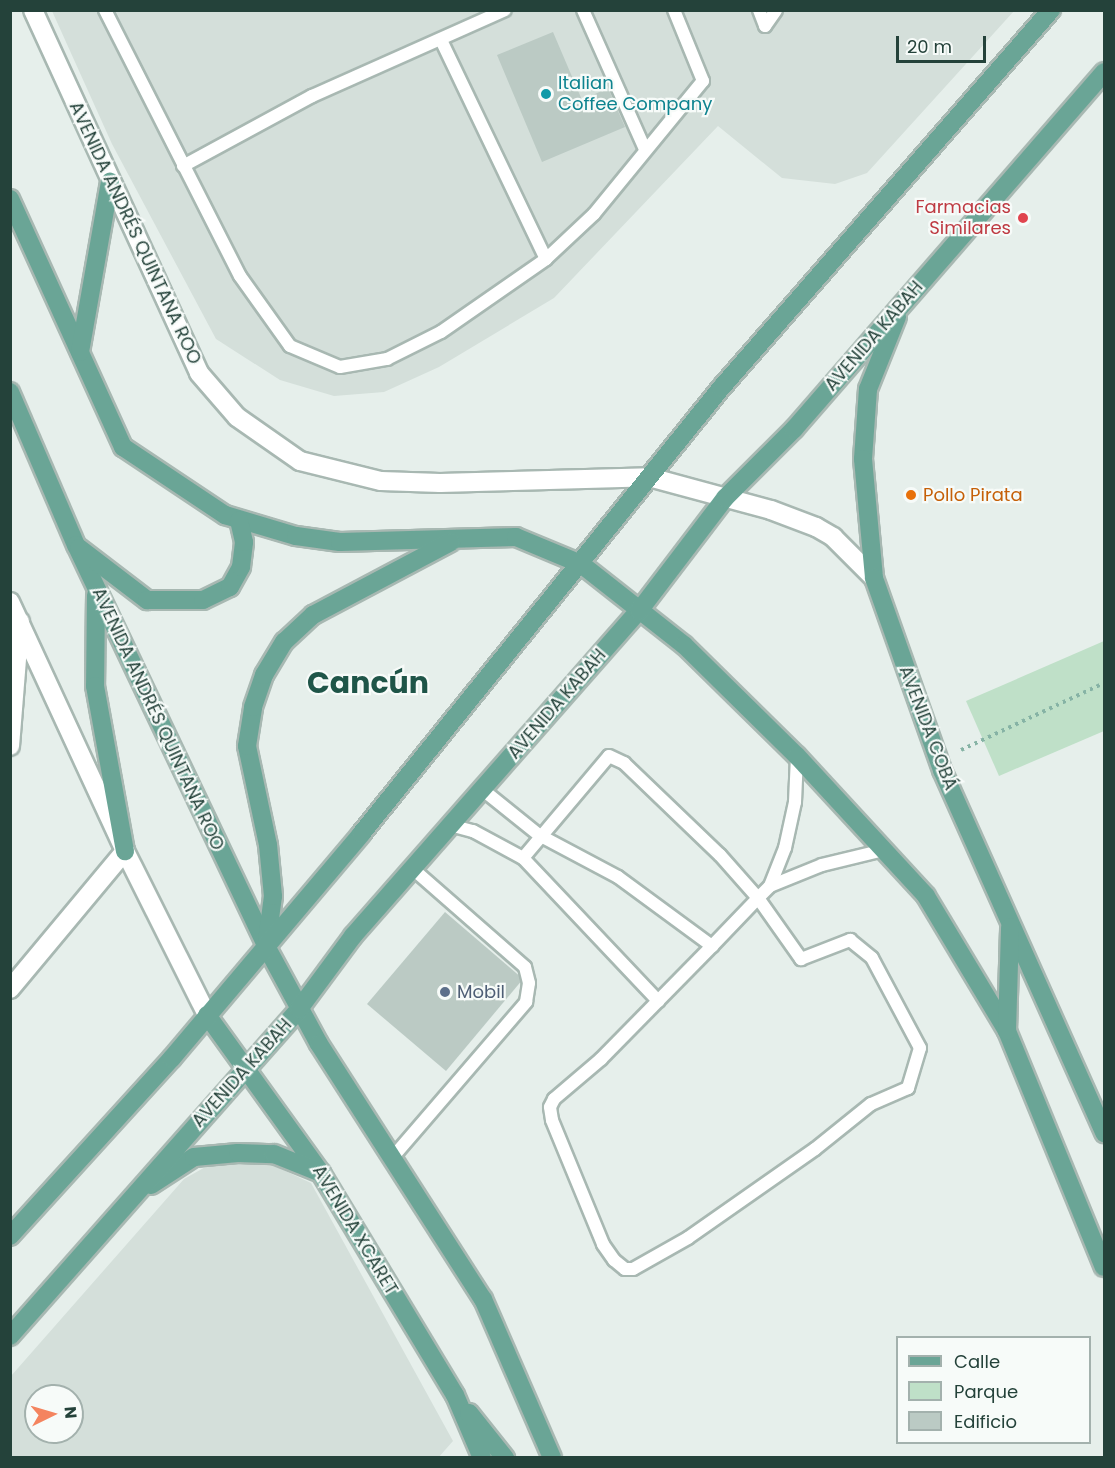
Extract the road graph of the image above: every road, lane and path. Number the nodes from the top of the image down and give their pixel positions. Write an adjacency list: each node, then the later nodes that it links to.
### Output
1 (33, 10): 13 (street, AVENIDA ANDRÉS QUINTANA ROO)
2 (105, 10): 12 (lane)
3 (505, 10): 9 (lane)
4 (583, 10): 11 (lane)
5 (674, 10): 11 (lane)
6 (759, 10): 7 (lane)
7 (776, 10)
8 (1051, 10): 19 (main road)
9 (441, 40): 12 (lane); 15 (lane)
10 (1104, 72): 16 (main road, AVENIDA KABAH)
11 (645, 149): 15 (lane)
12 (183, 166): 15 (lane)
13 (110, 182): 17 (main road); 19 (street, AVENIDA ANDRÉS QUINTANA ROO)
14 (10, 199): 17 (main road)
15 (546, 260)
16 (903, 303): 20 (main road, AVENIDA KABAH); 25 (main road, AVENIDA COBÁ)
17 (80, 352): 21 (main road)
18 (10, 392): 23 (main road, AVENIDA ANDRÉS QUINTANA ROO)
19 (649, 477): 20 (street, AVENIDA ANDRÉS QUINTANA ROO); 24 (main road)
20 (725, 498): 25 (street, AVENIDA ANDRÉS QUINTANA ROO); 28 (main road, AVENIDA KABAH)
21 (239, 521): 22 (main road); 23 (main road)
22 (455, 540): 24 (main road); 44 (main road)
23 (76, 545): 26 (main road, AVENIDA ANDRÉS QUINTANA ROO)
24 (581, 564): 28 (main road); 44 (main road)
25 (874, 578): 33 (main road, AVENIDA COBÁ)
26 (97, 590): 38 (main road); 44 (main road, AVENIDA ANDRÉS QUINTANA ROO)
27 (10, 602): 29 (street)
28 (639, 611): 32 (main road); 34 (main road, AVENIDA KABAH)
29 (20, 621): 31 (street); 38 (street)
30 (1104, 683): 33 (path)
31 (10, 746)
32 (797, 756): 37 (main road); 41 (lane)
33 (939, 760): 43 (main road, AVENIDA COBÁ)
34 (483, 790): 35 (main road, AVENIDA KABAH); 36 (lane)
35 (450, 825): 39 (lane); 40 (main road, AVENIDA KABAH)
36 (539, 835): 39 (lane); 42 (lane); 45 (lane)
37 (884, 850): 41 (lane); 50 (main road)
38 (125, 851): 46 (street); 49 (street)
39 (523, 858): 47 (lane)
40 (412, 868): 48 (main road, AVENIDA KABAH); 53 (lane)
41 (770, 886): 42 (lane)
42 (758, 898): 45 (lane); 47 (lane)
43 (1010, 921): 50 (main road); 52 (main road, AVENIDA COBÁ)
44 (266, 946): 48 (main road, AVENIDA ANDRÉS QUINTANA ROO); 49 (main road)
45 (712, 946): 47 (lane)
46 (10, 989)
47 (658, 1001)
48 (299, 1009): 51 (main road, AVENIDA KABAH); 53 (main road)
49 (207, 1015): 51 (main road, AVENIDA XCARET); 56 (main road)
50 (1007, 1031): 57 (main road)
51 (247, 1068): 54 (main road, AVENIDA XCARET); 55 (main road, AVENIDA KABAH)
52 (1104, 1133)
53 (392, 1158): 62 (main road)
54 (321, 1173): 55 (main road); 59 (main road, AVENIDA XCARET)
55 (128, 1201): 58 (main road, AVENIDA KABAH)
56 (10, 1236)
57 (1104, 1267)
58 (10, 1336)
59 (455, 1395): 60 (main road, AVENIDA XCARET); 61 (main road)
60 (482, 1458)
61 (505, 1458)
62 (552, 1458)

